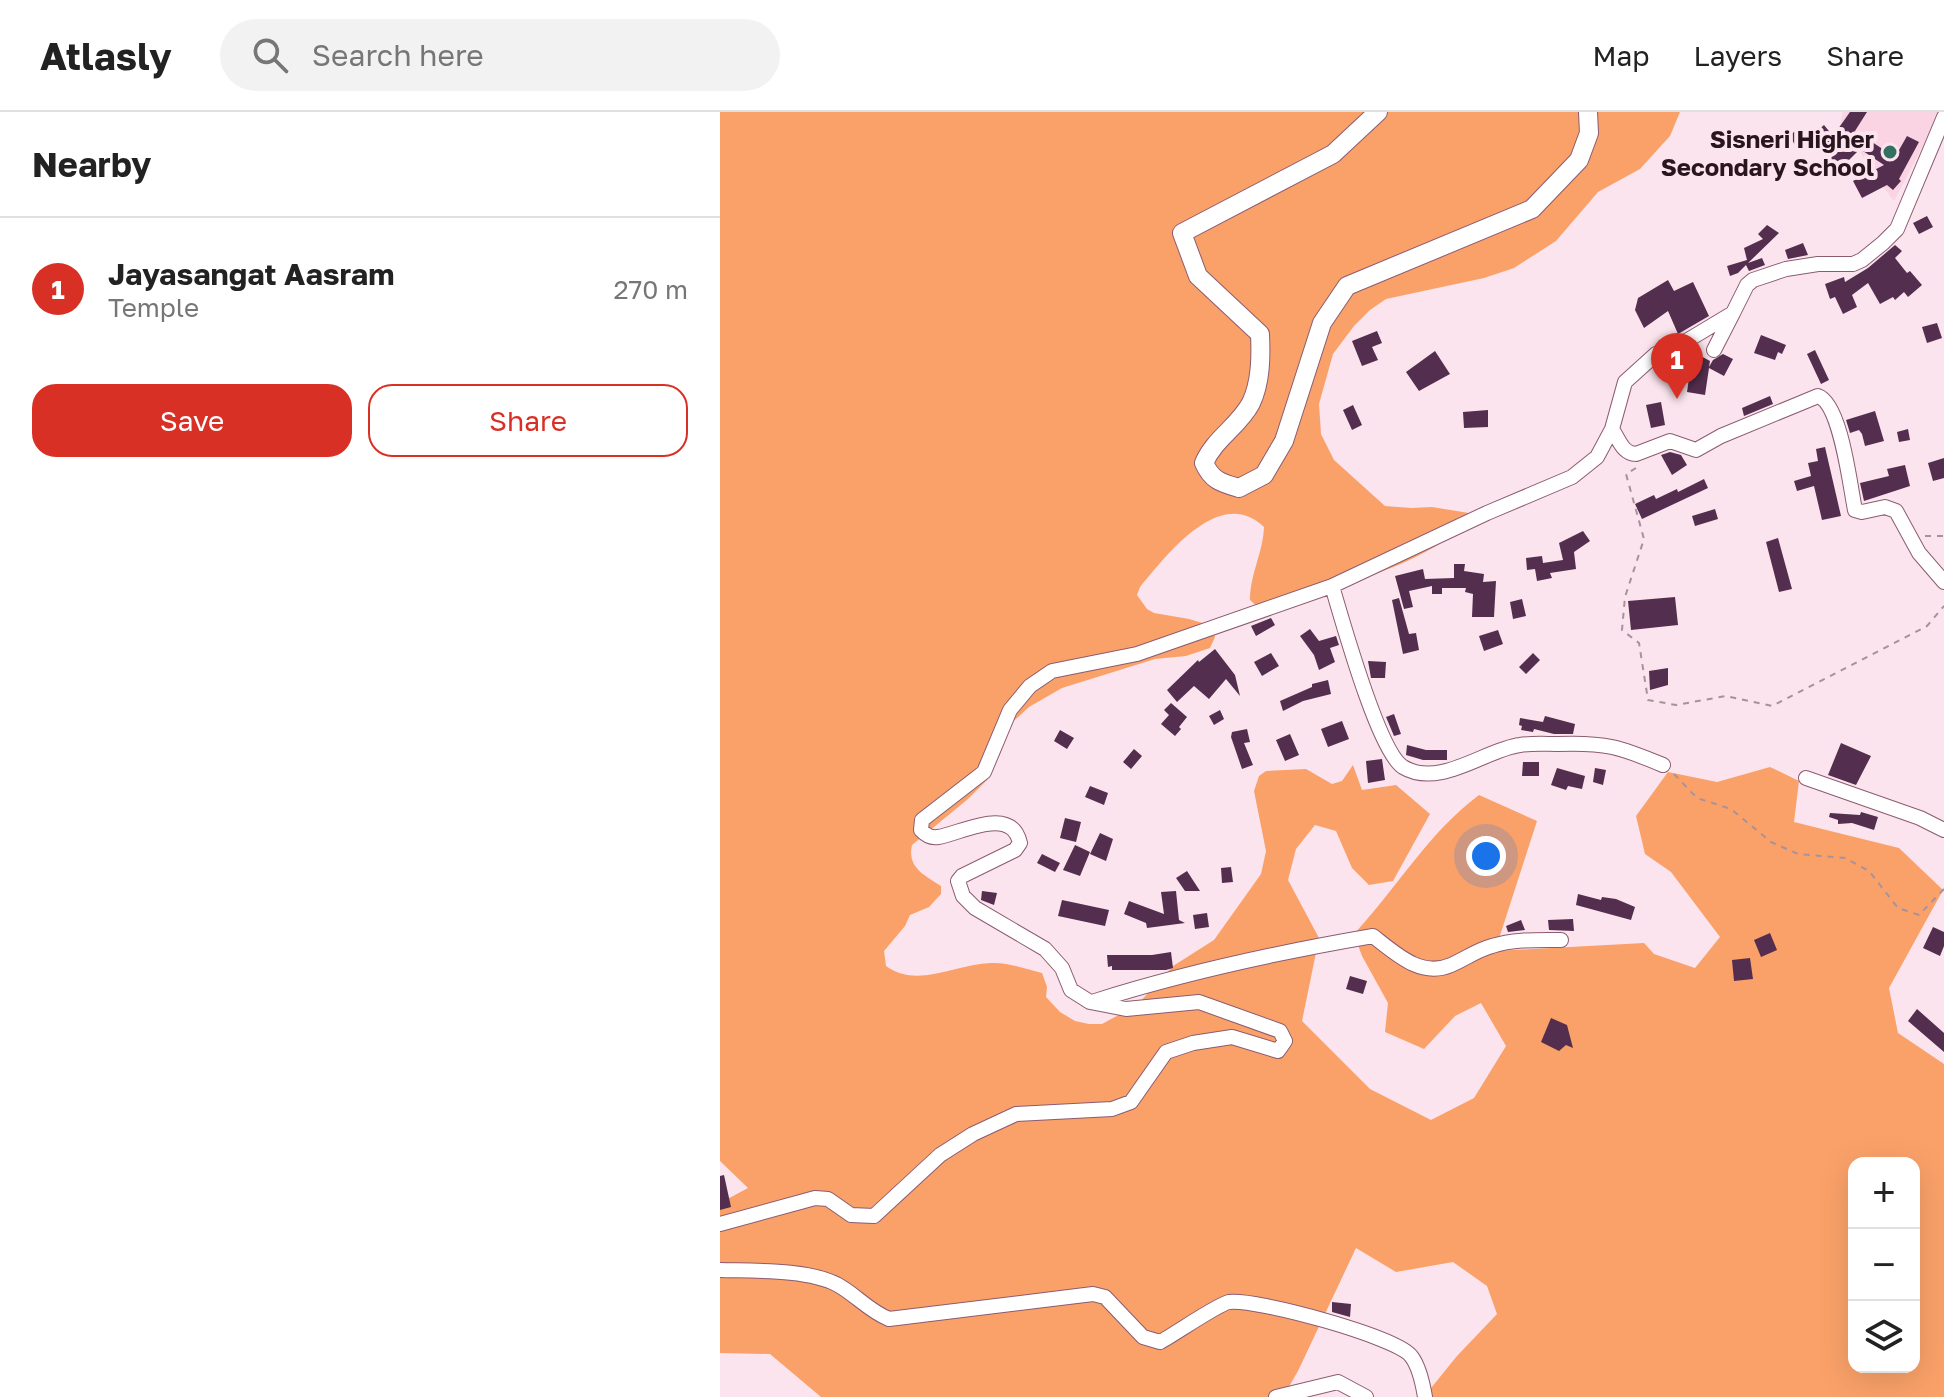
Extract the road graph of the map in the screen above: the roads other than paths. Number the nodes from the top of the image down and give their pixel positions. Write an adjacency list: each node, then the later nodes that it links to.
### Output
1 (1378, 112): 2 (main road)
2 (1588, 112)
3 (1944, 117): 4 (street)
4 (1733, 313): 5 (street); 6 (street)
5 (1714, 350)
6 (1612, 429): 7 (street); 8 (street)
7 (1944, 582)
8 (1332, 586): 9 (street); 13 (street)
9 (1663, 765)
10 (1806, 778): 11 (street)
11 (1944, 830)
12 (1561, 940): 13 (street)
13 (1090, 1002): 14 (street)
14 (720, 1224)
15 (720, 1270): 18 (street)
16 (1276, 1397): 17 (street)
17 (1366, 1397)
18 (1425, 1397)

